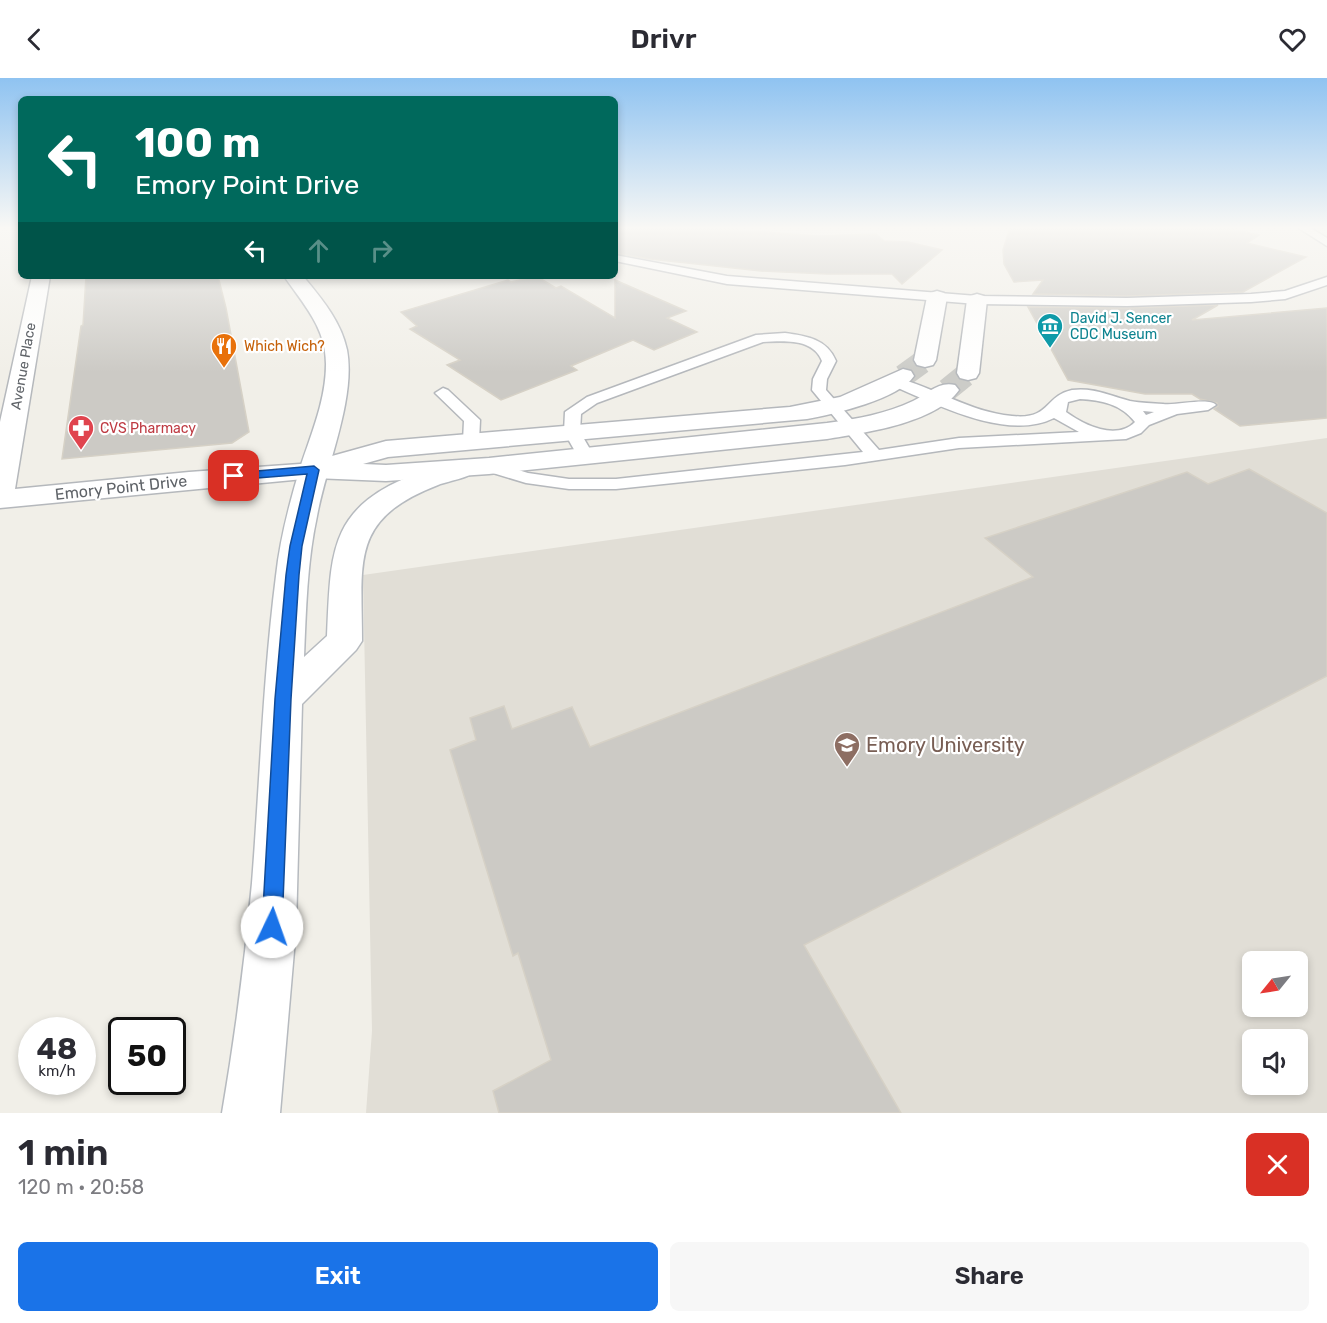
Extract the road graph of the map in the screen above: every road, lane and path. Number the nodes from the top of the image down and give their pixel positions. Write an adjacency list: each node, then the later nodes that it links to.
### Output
1 (703, 275): 5 (lane)
2 (40, 279): 25 (street, Avenue Place)
3 (296, 279): 24 (street)
4 (1327, 281): 6 (lane)
5 (937, 297): 6 (lane); 7 (street)
6 (977, 300): 8 (street)
7 (925, 360)
8 (968, 373)
9 (898, 378): 11 (lane); 15 (street)
10 (443, 393): 23 (lane)
11 (942, 394): 14 (lane); 18 (street)
12 (1128, 405): 14 (lane); 16 (lane); 17 (lane)
13 (1208, 405): 16 (lane)
14 (1057, 406): 20 (lane)
15 (832, 408): 18 (lane); 19 (street); 19 (lane)
16 (1174, 410): 17 (lane)
17 (1143, 422): 20 (lane)
18 (852, 428): 21 (lane); 22 (street)
19 (572, 432): 22 (lane); 23 (street)
20 (1114, 435): 21 (lane)
21 (873, 454): 23 (lane)
22 (586, 456): 23 (street)
23 (475, 458): 24 (street, Emory Point Drive); 27 (street)
24 (314, 470): 26 (street, Emory Point Drive); 27 (street)
25 (0, 492)
26 (0, 499)
27 (283, 699): 28 (street)
28 (251, 1113)

